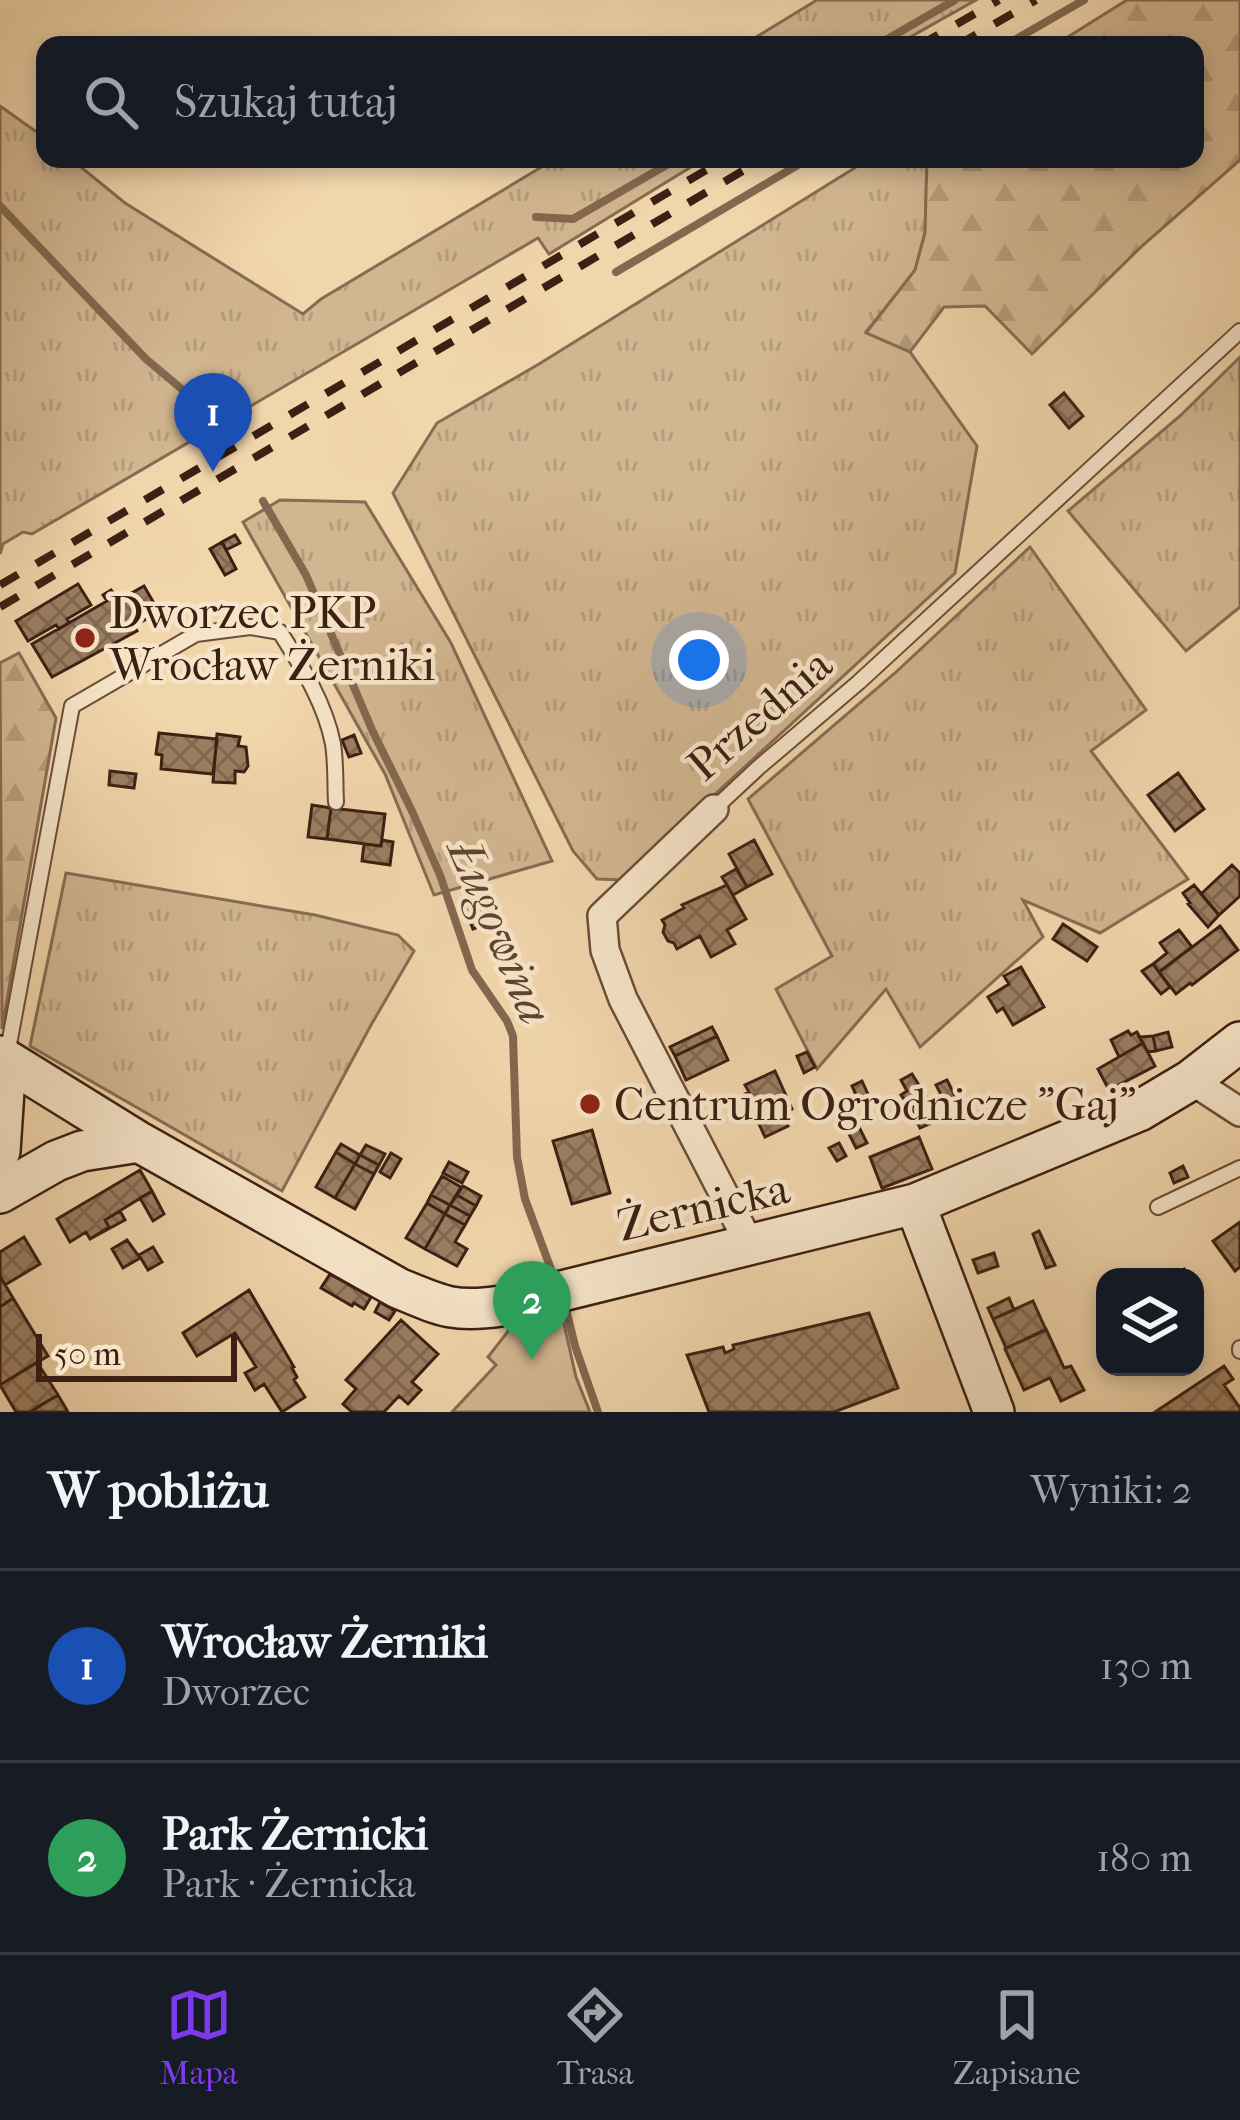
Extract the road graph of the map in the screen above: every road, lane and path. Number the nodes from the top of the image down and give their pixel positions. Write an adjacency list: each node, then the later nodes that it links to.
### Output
1 (1240, 331): 3 (lane, Przednia)
2 (336, 802): 5 (lane)
3 (714, 809): 14 (street, Przednia)
4 (1240, 1042): 6 (street, Żernicka)
5 (3, 1058): 8 (street, Żernicka); 9 (street)
6 (1191, 1080): 7 (street); 12 (street, Żernicka)
7 (1240, 1112)
8 (140, 1142): 11 (street); 14 (street, Żernicka)
9 (0, 1150)
10 (1240, 1168): 13 (lane)
11 (0, 1193)
12 (915, 1204): 14 (street, Żernicka); 15 (street)
13 (1158, 1207)
14 (750, 1245)
15 (994, 1412)

